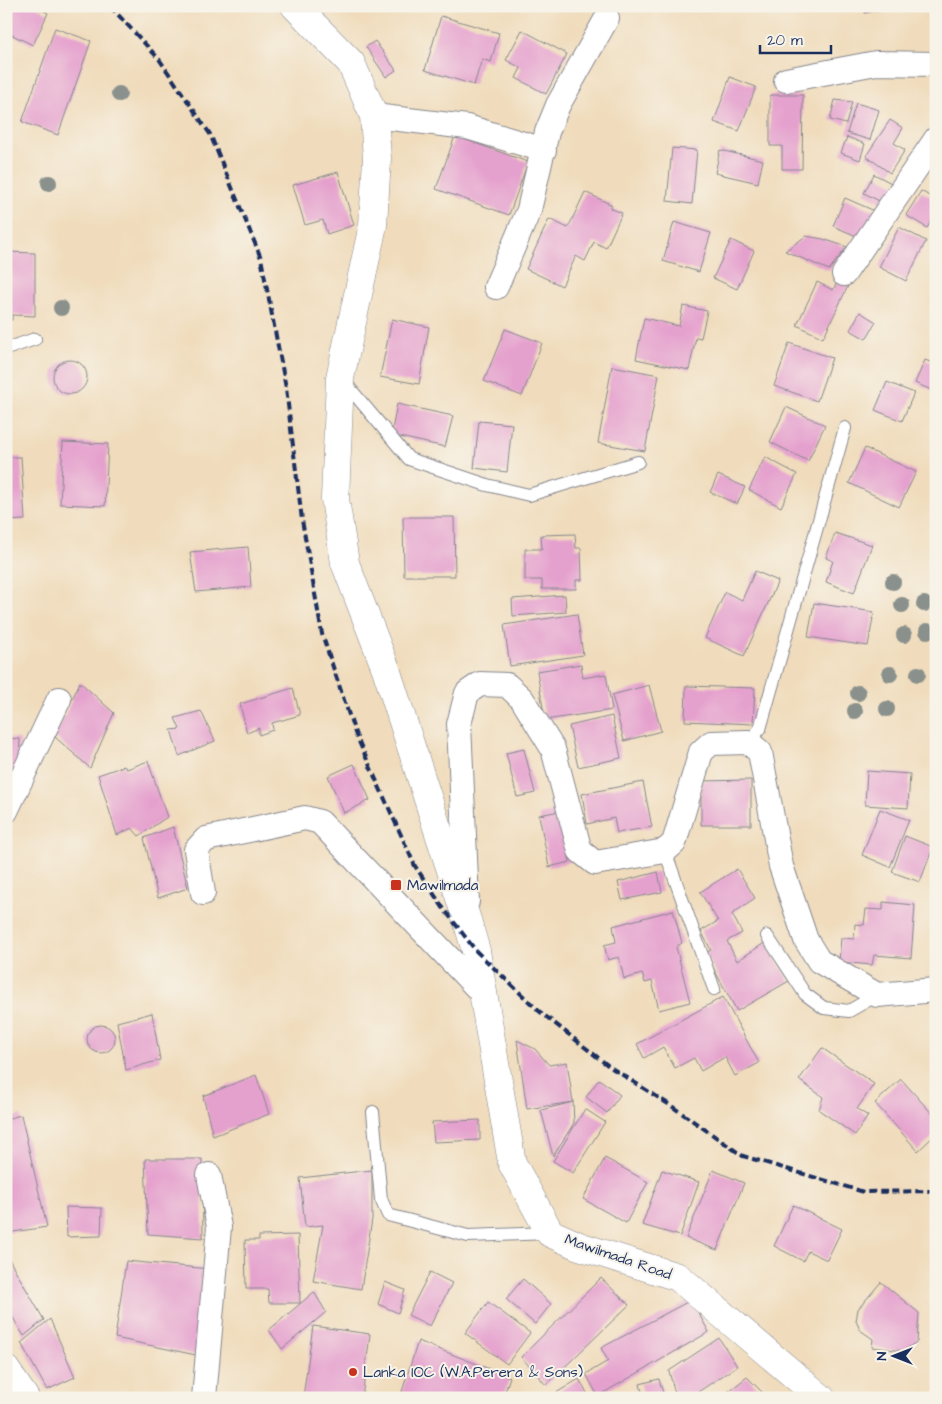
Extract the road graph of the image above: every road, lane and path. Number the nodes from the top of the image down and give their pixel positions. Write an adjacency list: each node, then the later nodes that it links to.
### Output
1 (295, 6): 5 (street, Mawilmada Road)
2 (607, 18): 7 (street)
3 (936, 64): 4 (street)
4 (786, 80)
5 (374, 116): 7 (street); 12 (street, Mawilmada Road)
6 (936, 139): 8 (street)
7 (544, 150): 9 (street)
8 (844, 274)
9 (496, 287)
10 (34, 339): 11 (lane)
11 (6, 349)
12 (340, 378): 14 (lane); 20 (street, Mawilmada Road)
13 (845, 428): 16 (lane)
14 (638, 462)
15 (59, 699): 17 (street)
16 (748, 742): 18 (street); 25 (street)
17 (6, 811)
18 (665, 852): 20 (street); 22 (lane)
19 (203, 893): 24 (street)
20 (467, 920): 24 (street, Mawilmada Road)
21 (767, 936): 25 (lane)
22 (714, 988)
23 (936, 990): 25 (street)
24 (482, 993): 28 (street, Mawilmada Road)
25 (878, 995)
26 (372, 1112): 28 (lane)
27 (210, 1175): 31 (street)
28 (550, 1233): 32 (street, Mawilmada Road)
29 (6, 1370): 30 (street)
30 (25, 1398)
31 (204, 1398)
32 (821, 1398)

